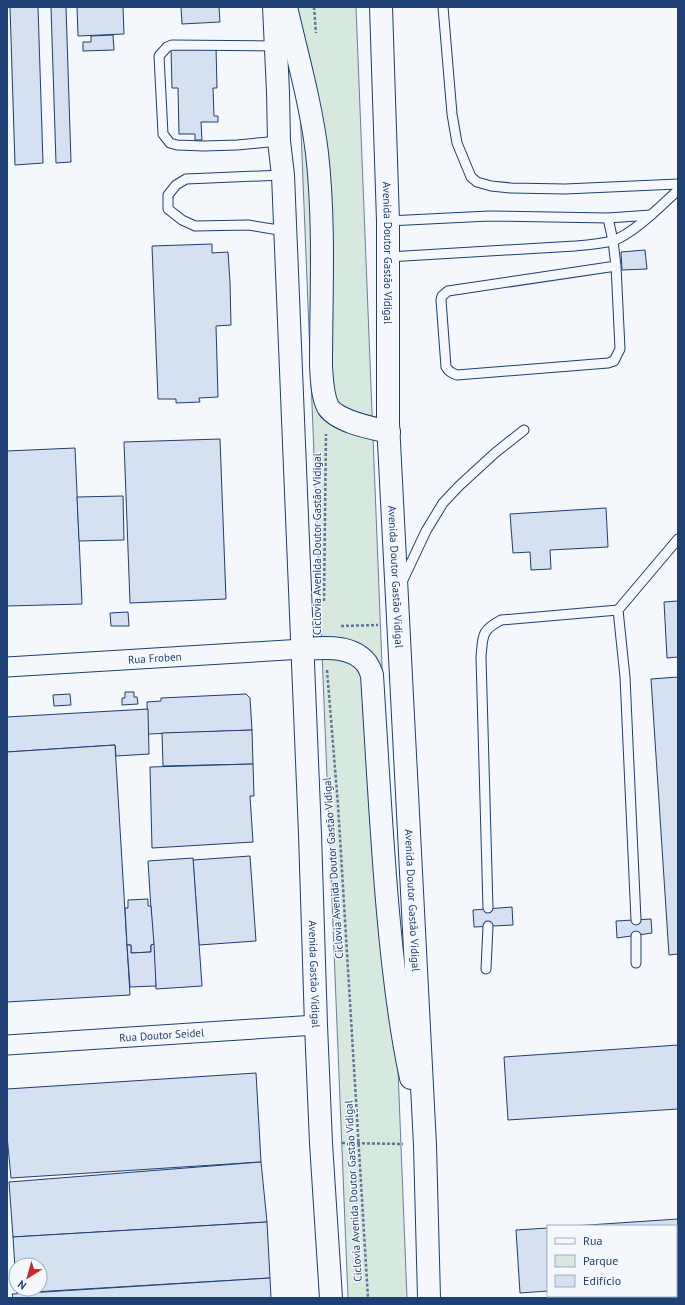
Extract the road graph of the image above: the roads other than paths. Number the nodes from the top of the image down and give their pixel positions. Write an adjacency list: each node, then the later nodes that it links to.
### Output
1 (274, 7): 5 (highway)
2 (286, 7): 18 (highway)
3 (381, 7): 12 (highway, Avenida Doutor Gastão Vidigal)
4 (443, 7): 8 (lane)
5 (276, 46): 6 (highway); 6 (lane)
6 (279, 141): 7 (highway)
7 (283, 175): 13 (highway); 13 (lane)
8 (678, 184)
9 (678, 190): 10 (lane)
10 (651, 215): 11 (lane); 14 (lane)
11 (608, 218): 12 (lane); 14 (lane)
12 (388, 221): 15 (highway, Avenida Doutor Gastão Vidigal)
13 (285, 231): 22 (highway)
14 (613, 241): 15 (lane); 16 (lane)
15 (387, 258): 18 (highway, Avenida Doutor Gastão Vidigal)
16 (616, 266): 16 (lane)
17 (524, 430): 20 (lane)
18 (389, 432): 20 (highway, Avenida Doutor Gastão Vidigal)
19 (678, 539): 21 (lane)
20 (397, 593): 32 (highway, Avenida Doutor Gastão Vidigal)
21 (618, 610): 24 (lane); 25 (lane)
22 (303, 649): 23 (street, Rua Froben); 30 (highway, Avenida Gastão Vidigal); 32 (highway)
23 (7, 667)
24 (488, 908)
25 (636, 920)
26 (488, 926): 29 (lane)
27 (636, 936): 28 (lane)
28 (636, 963)
29 (486, 969)
30 (316, 1025): 31 (street, Rua Doutor Seidel); 33 (highway, Avenida Gastão Vidigal)
31 (7, 1045)
32 (425, 1145): 34 (highway)
33 (331, 1298)
34 (429, 1298)

